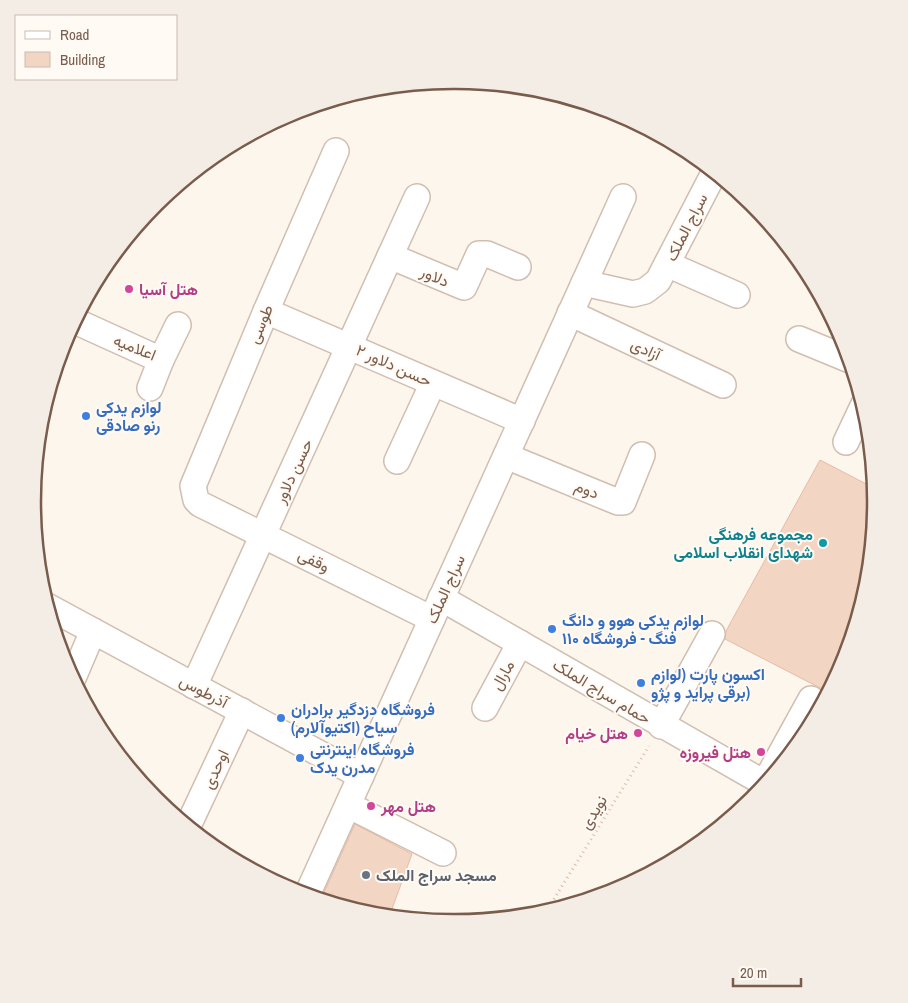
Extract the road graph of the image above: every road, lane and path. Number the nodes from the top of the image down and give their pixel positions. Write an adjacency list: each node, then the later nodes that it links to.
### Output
1 (336, 150): 10 (street, طوسی)
2 (711, 179): 7 (street, سراج الملک)
3 (417, 197): 5 (street, حسن دلاور)
4 (623, 197): 8 (street, سراج الملک)
5 (390, 256): 6 (street, دلاور); 15 (street, حسن دلاور)
6 (518, 267)
7 (663, 272): 8 (street); 9 (street)
8 (584, 283): 11 (street, سراج الملک)
9 (737, 295)
10 (266, 311): 15 (street, حسن دلاور ۲); 27 (street, طوسی)
11 (570, 313): 19 (street, آزادی); 22 (street, سراج الملک)
12 (82, 324): 17 (street, اعلامیه)
13 (178, 325): 17 (street, اعلامیه)
14 (799, 339): 16 (street)
15 (350, 345): 18 (street, حسن دلاور ۲); 28 (street, حسن دلاور)
16 (840, 356)
17 (161, 360): 20 (street)
18 (433, 383): 22 (street, حسن دلاور ۲); 26 (street)
19 (723, 385)
20 (150, 388)
21 (858, 417): 23 (street)
22 (522, 421): 25 (street, سراج الملک)
23 (846, 442)
24 (642, 455): 25 (street, دوم)
25 (506, 456): 29 (street, سراج الملک)
26 (397, 461)
27 (196, 500): 28 (street, وقفی)
28 (264, 535): 29 (street, وقفی); 35 (street, حسن دلاور)
29 (437, 609): 33 (street, حمام سراج الملک); 41 (street, سراج الملک)
30 (56, 611): 31 (street, آذرطوس)
31 (93, 631): 34 (street); 35 (street, آذرطوس)
32 (712, 634): 39 (street)
33 (520, 643): 37 (street, مارال); 39 (street, حمام سراج الملک)
34 (77, 668)
35 (194, 686): 38 (street, آذرطوس)
36 (811, 699): 40 (street)
37 (484, 708)
38 (242, 711): 41 (street, آذرطوس); 44 (street, اوحدی)
39 (661, 726): 42 (street, حمام سراج الملک); 47 (path, نویدی)
40 (783, 750)
41 (361, 776): 43 (street, سراج الملک)
42 (757, 781)
43 (348, 805): 45 (street); 46 (street, سراج الملک)
44 (191, 819)
45 (442, 853)
46 (310, 888)
47 (552, 902)

